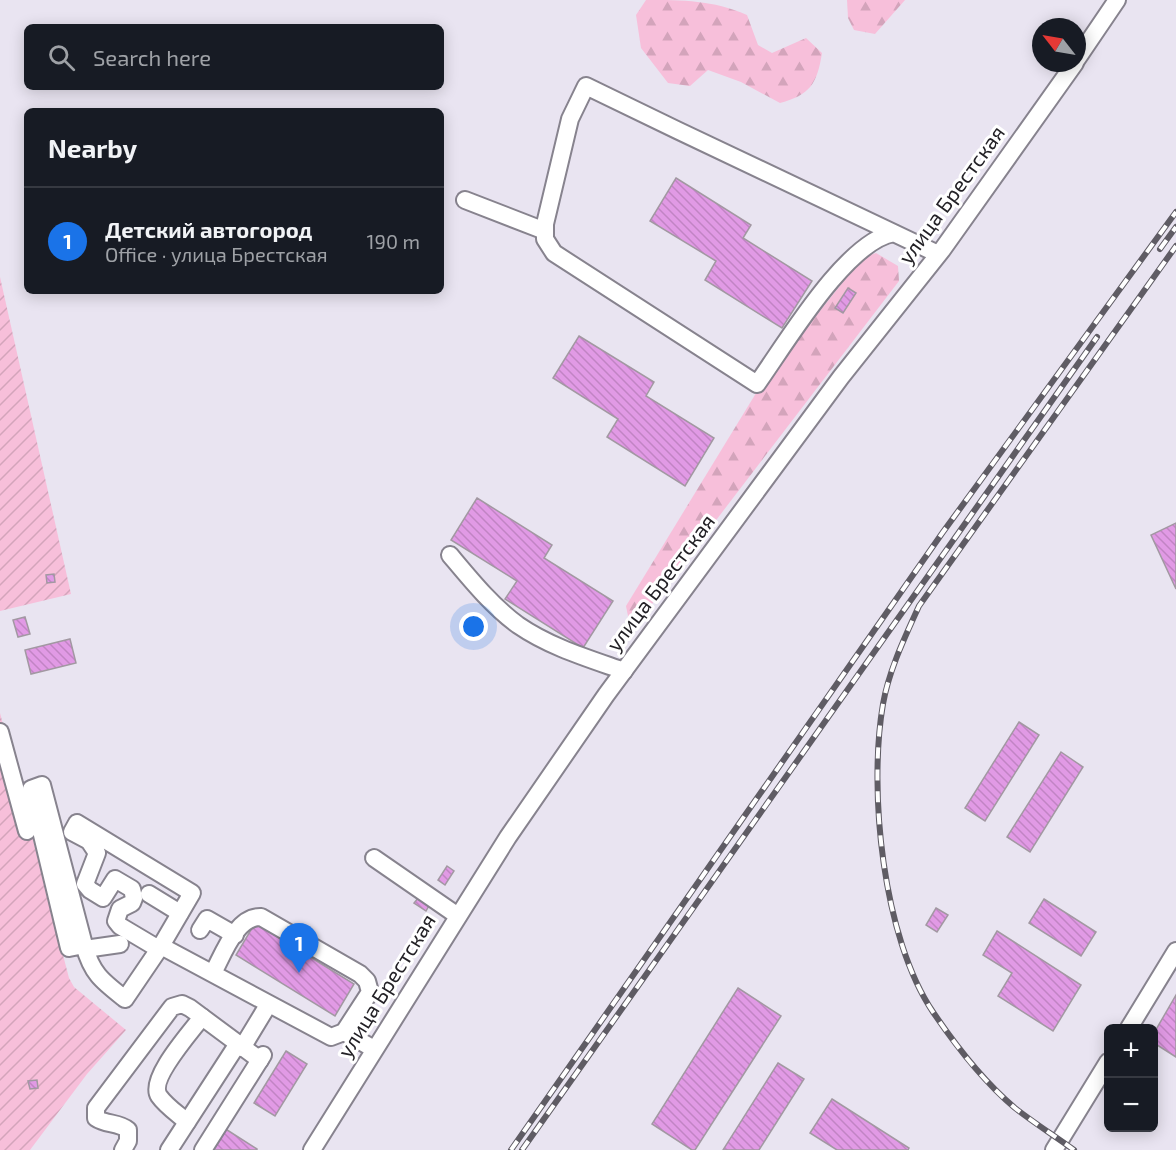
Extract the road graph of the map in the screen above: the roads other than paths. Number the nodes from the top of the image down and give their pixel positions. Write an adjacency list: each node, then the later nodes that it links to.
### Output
1 (1117, 0): 2 (street, улица Брестская)
2 (1086, 46)
3 (1068, 72): 7 (street, улица Брестская)
4 (465, 200): 5 (street)
5 (545, 231): 6 (street); 6 (street)
6 (894, 233): 7 (street)
7 (938, 254): 9 (street, улица Брестская)
8 (450, 555): 9 (street)
9 (624, 671): 15 (street, улица Брестская)
10 (0, 732): 11 (street)
11 (27, 831)
12 (374, 858): 15 (street)
13 (157, 894): 14 (street)
14 (180, 913): 20 (street); 20 (street)
15 (458, 916): 28 (street, улица Брестская)
16 (200, 930): 17 (street)
17 (235, 935): 22 (street); 26 (street)
18 (114, 941): 19 (street)
19 (85, 947): 19 (street); 20 (street)
20 (159, 947): 22 (street)
21 (1176, 951): 25 (street)
22 (213, 974): 23 (street)
23 (268, 1005): 26 (street); 27 (street)
24 (202, 1017): 27 (street); 30 (street); 31 (street)
25 (1132, 1024)
26 (345, 1032): 28 (street)
27 (240, 1046): 30 (street); 33 (street)
28 (374, 1049): 34 (street, улица Брестская)
29 (1104, 1069): 35 (street)
30 (187, 1122): 32 (street)
31 (123, 1150)
32 (169, 1150)
33 (203, 1150)
34 (312, 1150)
35 (1054, 1150)

